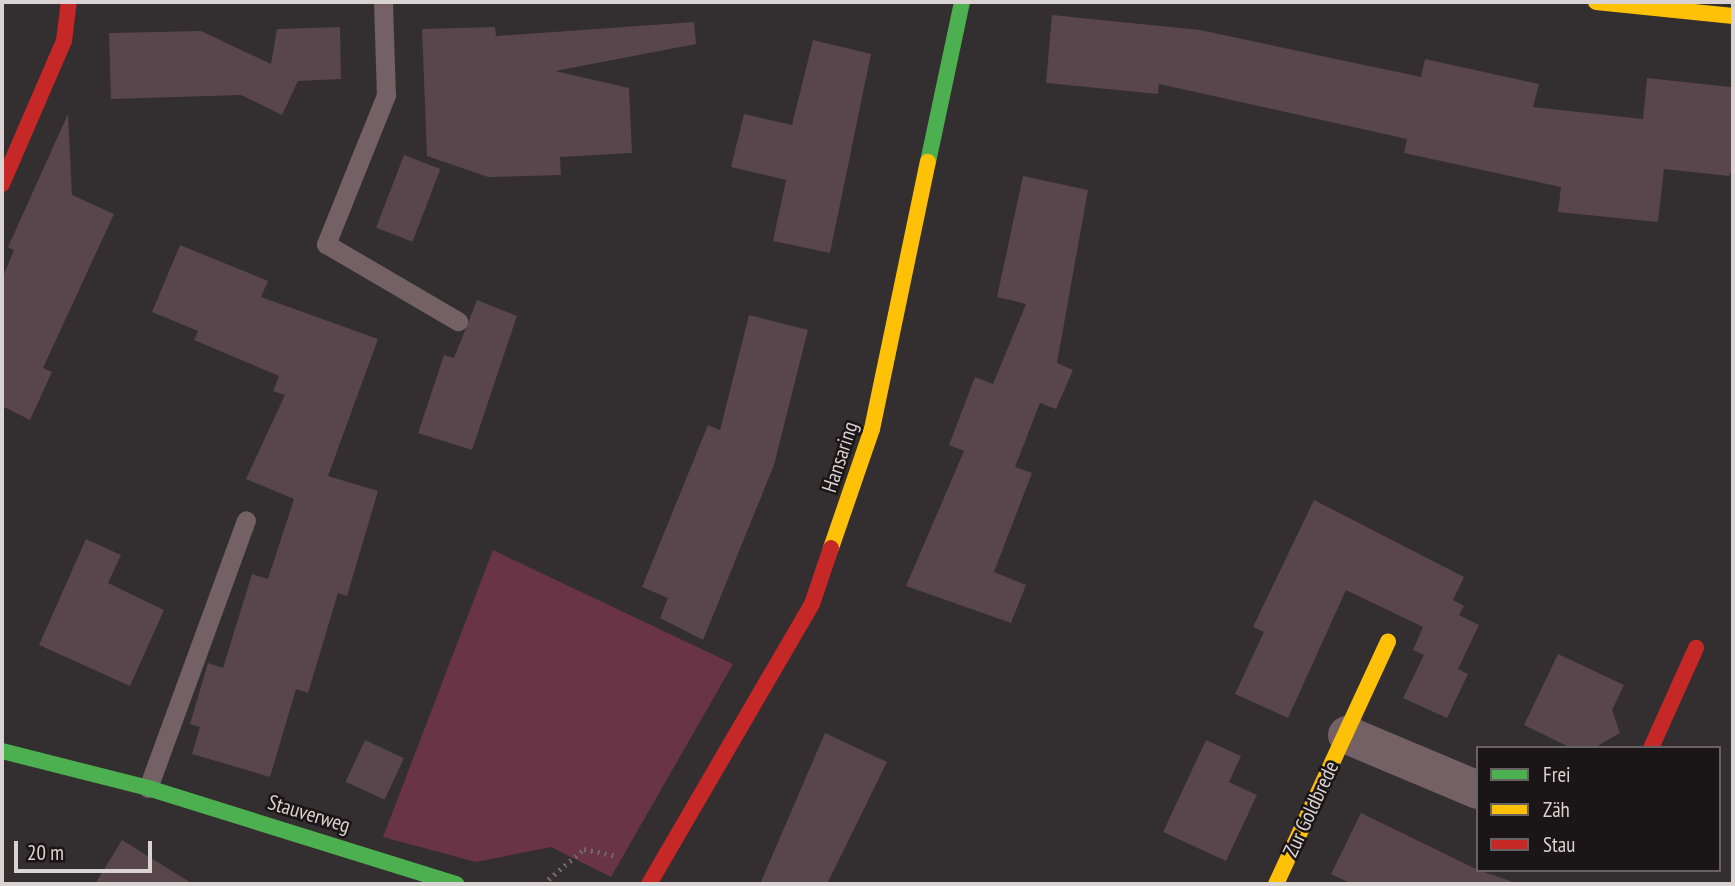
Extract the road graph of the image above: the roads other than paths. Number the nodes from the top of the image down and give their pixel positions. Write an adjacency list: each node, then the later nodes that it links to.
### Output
1 (69, 2): 6 (street)
2 (383, 2): 7 (lane)
3 (962, 2): 17 (street, Hansaring)
4 (1596, 2): 5 (street)
5 (1733, 16)
6 (2, 184)
7 (458, 321)
8 (246, 520): 14 (lane)
9 (1388, 642): 11 (street, Zur Goldbrede)
10 (1696, 648): 12 (street)
11 (1346, 735): 15 (street, Zur Goldbrede); 18 (street, Zur Goldbrede)
12 (1652, 746)
13 (2, 751): 14 (street, Stauverweg)
14 (148, 788): 16 (street, Stauverweg)
15 (1476, 789)
16 (456, 884)
17 (649, 884)
18 (1276, 884)

